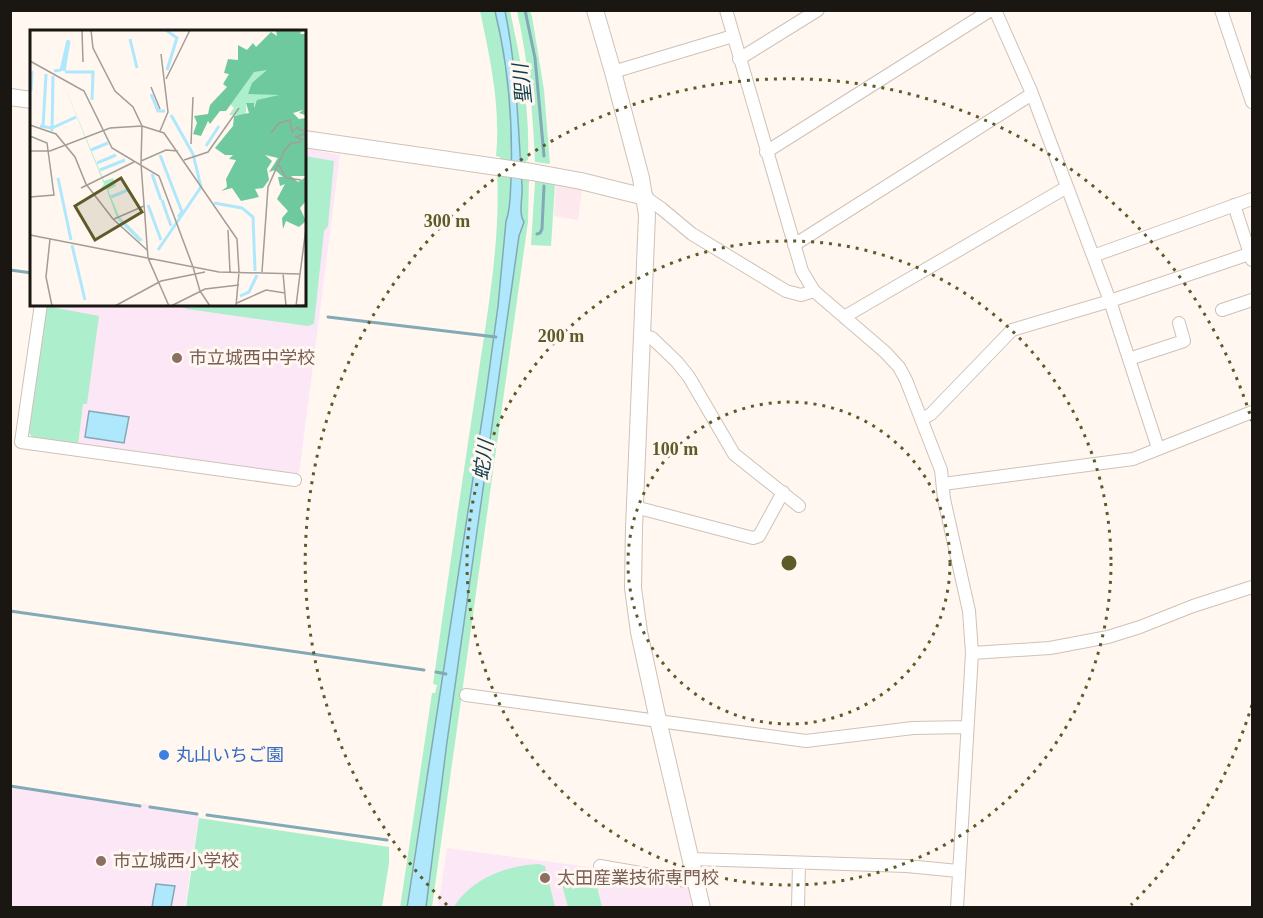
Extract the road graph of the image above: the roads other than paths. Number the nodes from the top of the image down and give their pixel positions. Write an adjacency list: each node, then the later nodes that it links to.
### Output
1 (595, 10): 8 (street)
2 (726, 10): 6 (street)
3 (818, 10): 7 (street)
4 (993, 10): 9 (street); 14 (street)
5 (1221, 10): 12 (street)
6 (733, 36): 7 (street); 8 (street)
7 (739, 59): 14 (street)
8 (613, 72): 16 (street)
9 (1032, 94): 15 (street); 19 (street)
10 (10, 97): 11 (street)
11 (30, 100)
12 (1252, 102)
13 (306, 140): 16 (street)
14 (766, 152): 19 (street)
15 (1067, 188): 20 (street); 27 (street)
16 (645, 197): 22 (street); 29 (street)
17 (1252, 199): 18 (street)
18 (1234, 205): 20 (street); 21 (street)
19 (794, 245): 22 (street)
20 (1093, 256): 24 (street)
21 (1252, 256): 24 (street)
22 (814, 291): 27 (street)
23 (1252, 300): 26 (street)
24 (1110, 301): 30 (street); 32 (street)
25 (41, 306): 34 (street)
26 (1222, 310)
27 (844, 317): 32 (street)
28 (1179, 323): 30 (street)
29 (642, 335): 36 (street); 38 (street)
30 (1129, 359): 33 (street)
31 (1252, 412): 33 (street)
32 (922, 419): 35 (street)
33 (1158, 448): 35 (street)
34 (295, 480)
35 (943, 484): 40 (street)
36 (783, 492): 37 (street); 38 (street)
37 (799, 506)
38 (635, 507): 42 (street)
39 (1252, 587): 40 (street)
40 (972, 653): 43 (street)
41 (466, 695): 42 (street)
42 (658, 720): 43 (street); 44 (street)
43 (967, 727): 47 (street)
44 (691, 859): 45 (street); 48 (street)
45 (800, 863): 47 (street); 50 (street)
46 (600, 866): 48 (street)
47 (958, 871): 51 (street)
48 (696, 880): 49 (street)
49 (702, 908)
50 (798, 908)
51 (957, 908)

